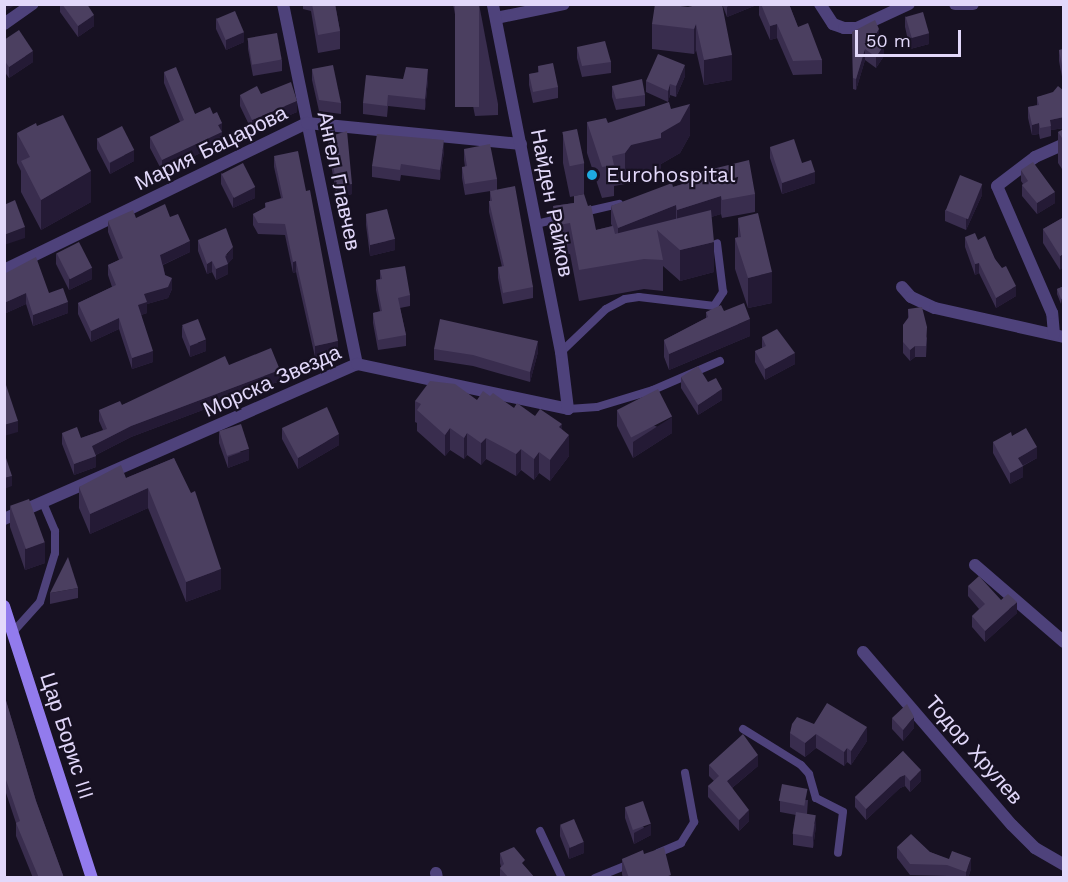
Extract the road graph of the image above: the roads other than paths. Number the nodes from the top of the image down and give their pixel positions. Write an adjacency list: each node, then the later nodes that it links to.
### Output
1 (33, 4): 10 (street)
2 (283, 4): 11 (street, Ангел Главчев)
3 (493, 4): 9 (street, Найден Райков)
4 (564, 4): 9 (street)
5 (820, 4): 6 (street)
6 (909, 4)
7 (955, 4): 8 (street)
8 (973, 4)
9 (496, 18): 12 (street, Найден Райков)
10 (4, 24)
11 (307, 123): 12 (street, Мария Бацарова); 17 (street, Мария Бацарова); 22 (street, Ангел Главчев)
12 (520, 144): 15 (street, Найден Райков)
13 (1064, 144): 19 (street)
14 (628, 202): 15 (lane)
15 (536, 224): 20 (street, Найден Райков)
16 (717, 243): 20 (lane)
17 (4, 270)
18 (902, 287): 19 (street)
19 (1059, 335)
20 (561, 352): 23 (street, Найден Райков)
21 (720, 361): 23 (lane)
22 (357, 364): 23 (street, Морска Звезда); 24 (street, Морска Звезда)
23 (568, 409)
24 (43, 503): 25 (street, Морска Звезда); 28 (lane)
25 (4, 519)
26 (975, 565): 29 (street)
27 (4, 606): 28 (street, Цар Борис III)
28 (13, 632): 38 (street, Цар Борис III)
29 (1064, 642)
30 (863, 652): 37 (street, Тодор Хрулев)
31 (743, 729): 34 (lane)
32 (685, 773): 35 (lane)
33 (540, 831): 39 (lane)
34 (838, 853)
35 (649, 856)
36 (638, 861): 40 (lane)
37 (1064, 865)
38 (92, 878)
39 (562, 878)
40 (595, 878)

